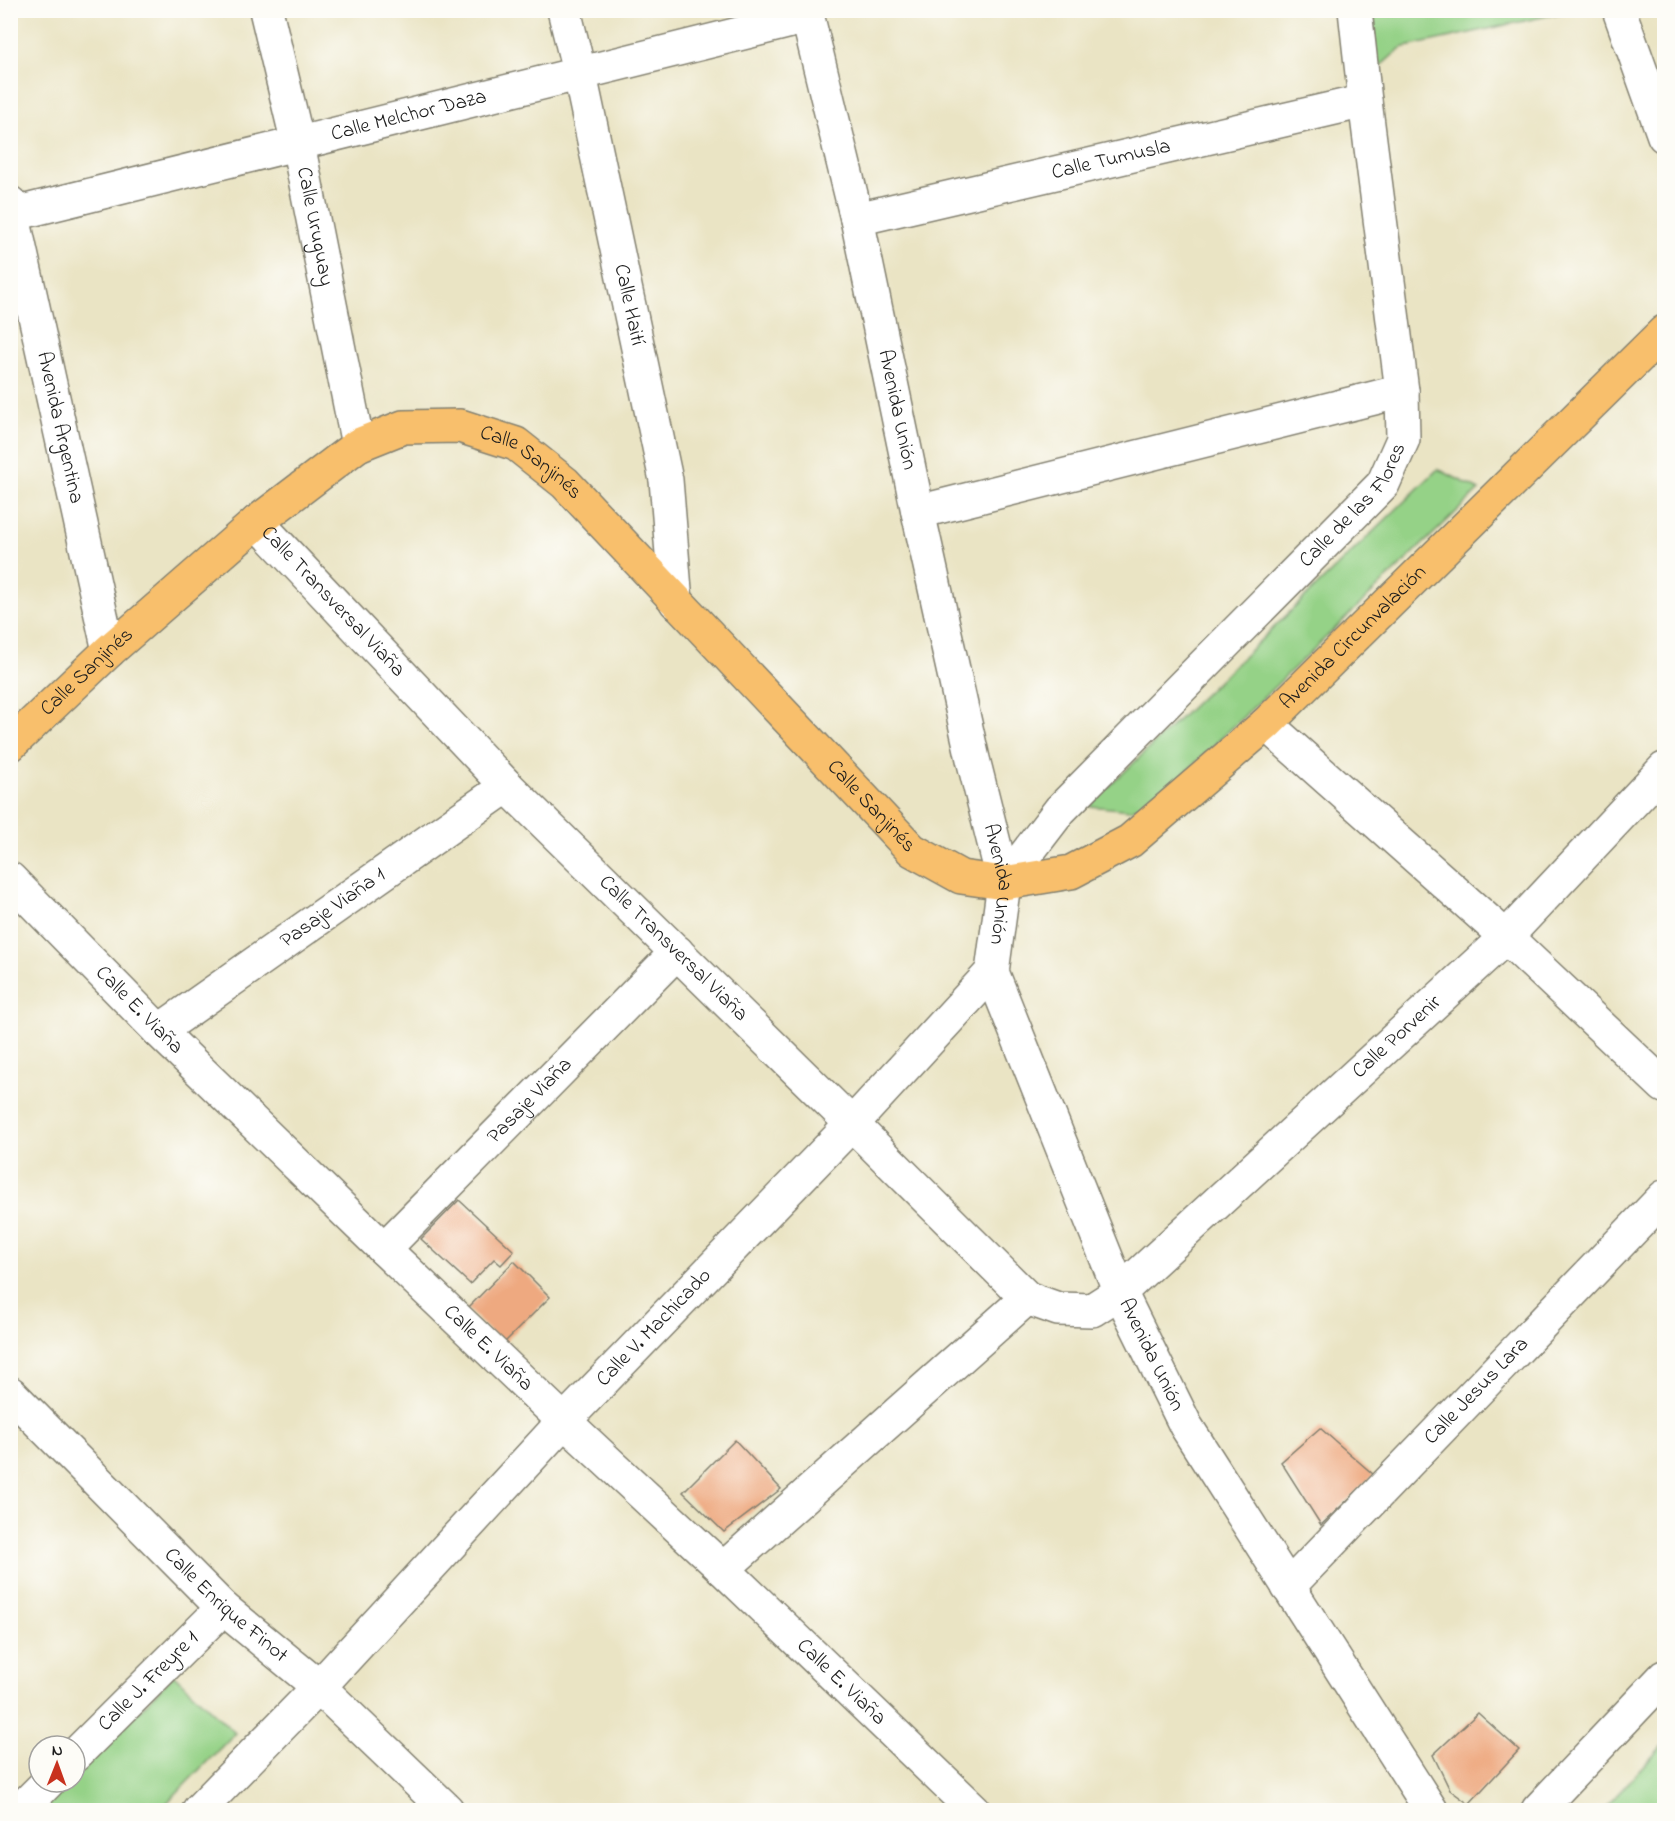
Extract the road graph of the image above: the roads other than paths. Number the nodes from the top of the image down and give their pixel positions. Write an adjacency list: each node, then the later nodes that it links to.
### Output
1 (266, 10): 9 (street, Calle Uruguay)
2 (564, 10): 6 (street, Calle Haití)
3 (1355, 10): 7 (street, Calle de las Flores)
4 (1619, 10): 8 (street)
5 (807, 14): 6 (street, Calle Melchor Daza); 11 (street, Avenida Unión)
6 (580, 75): 9 (street, Calle Melchor Daza); 17 (street, Calle Haití)
7 (1365, 101): 11 (street, Calle Tumusla); 13 (street, Calle de las Flores)
8 (1665, 136)
9 (298, 144): 10 (street, Calle Melchor Daza); 14 (street, Calle Uruguay)
10 (11, 211): 18 (street, Avenida Argentina)
11 (856, 219): 15 (street, Avenida Unión)
12 (1665, 332): 19 (main road, Avenida Circunvalación)
13 (1402, 391): 15 (street); 24 (street, Calle de las Flores)
14 (358, 445): 16 (main road, Calle Sanjinés); 17 (main road, Calle Sanjinés)
15 (918, 512): 24 (street, Avenida Unión)
16 (256, 522): 18 (main road, Calle Sanjinés); 22 (street, Calle Transversal Viaña)
17 (676, 602): 24 (main road, Calle Sanjinés)
18 (108, 651): 20 (main road, Calle Sanjinés)
19 (1266, 724): 24 (main road, Avenida Circunvalación); 25 (street)
20 (10, 745)
21 (1665, 769): 25 (street, Calle Porvenir)
22 (507, 786): 26 (street, Calle Transversal Viaña); 28 (street, Pasaje Viaña 1)
23 (10, 879): 28 (street, Calle E. Viaña)
24 (1004, 883): 27 (street, Avenida Unión)
25 (1506, 937): 29 (street); 33 (street, Calle Porvenir)
26 (677, 952): 30 (street, Calle Transversal Viaña); 32 (street, Pasaje Viaña)
27 (992, 972): 30 (street, Calle V. Machicado); 33 (street, Avenida Unión)
28 (159, 1031): 32 (street, Calle E. Viaña)
29 (1665, 1086)
30 (852, 1124): 34 (street, Calle Transversal Viaña); 36 (street, Calle V. Machicado)
31 (1665, 1197): 38 (street, Calle Jesus Lara)
32 (384, 1250): 36 (street, Calle E. Viaña)
33 (1120, 1292): 34 (street, Calle Transversal Viaña); 38 (street, Avenida Unión)
34 (1028, 1298): 37 (street)
35 (10, 1393): 39 (street, Calle Enrique Finot)
36 (564, 1421): 37 (street, Calle E. Viaña); 41 (street, Calle V. Machicado)
37 (723, 1569): 47 (street, Calle E. Viaña)
38 (1288, 1587): 48 (street, Avenida Unión)
39 (223, 1608): 41 (street, Calle Enrique Finot); 42 (street, Calle J. Freyre 1)
40 (1665, 1677): 49 (street)
41 (319, 1687): 45 (street); 46 (street, Calle Enrique Finot)
42 (87, 1743)
43 (36, 1794): 44 (street)
44 (20, 1810)
45 (199, 1810)
46 (447, 1810)
47 (974, 1810)
48 (1431, 1810)
49 (1538, 1810)

